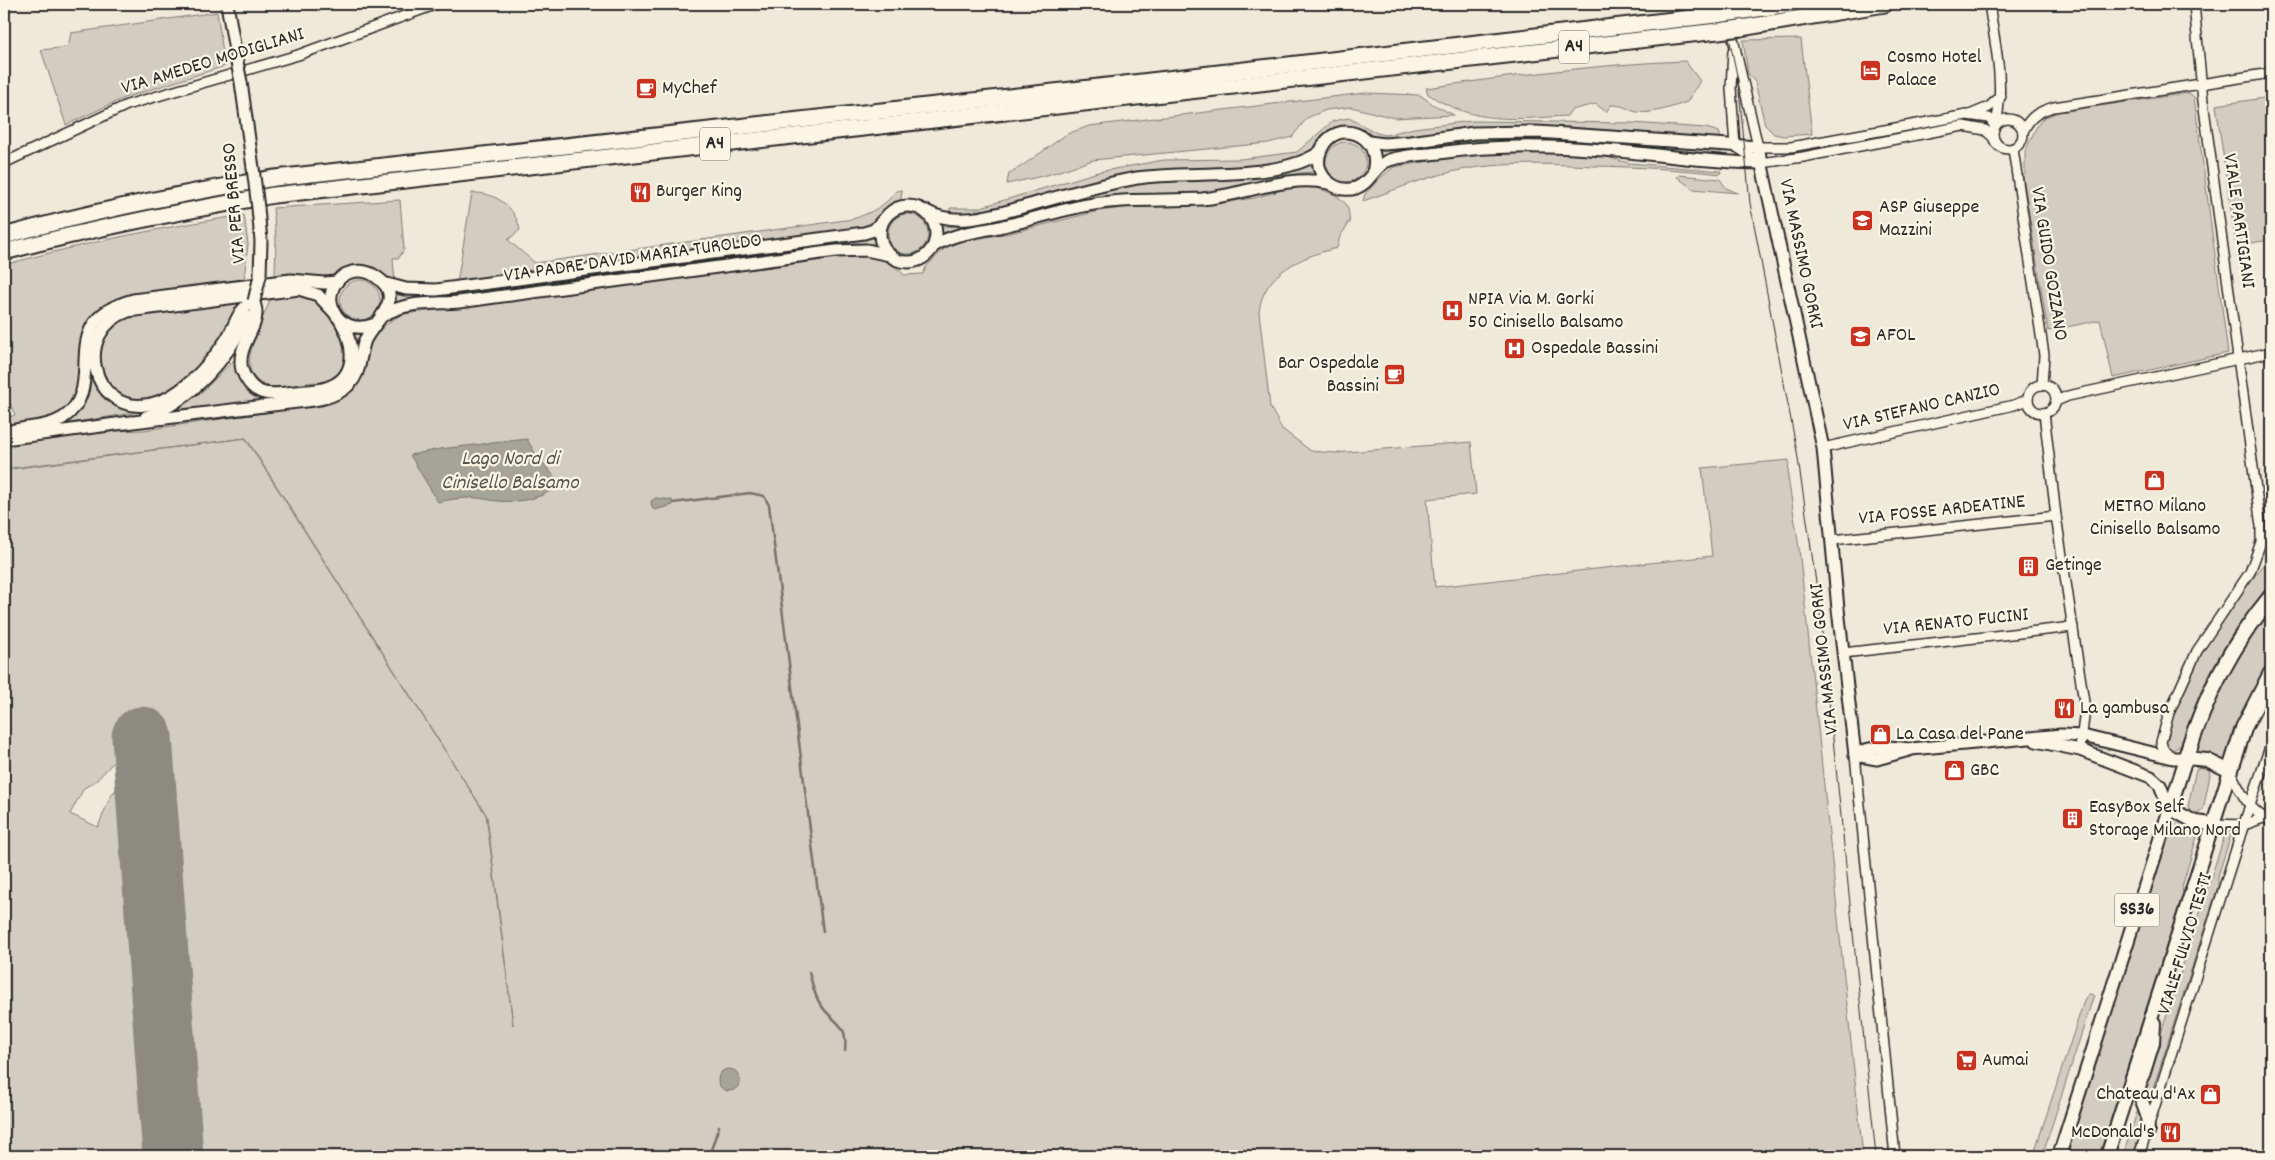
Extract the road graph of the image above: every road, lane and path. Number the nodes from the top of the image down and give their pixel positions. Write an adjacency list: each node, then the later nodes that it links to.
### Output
1 (227, 4): 33 (street, VIA PER BRESSO, bridge)
2 (437, 4): 21 (street, VIA AMEDEO MODIGLIANI)
3 (1789, 4): 7 (highway, A4, bridge)
4 (1884, 4): 29 (highway, A4, bridge)
5 (1989, 4): 11 (street)
6 (2194, 4): 10 (street, VIALE PARTIGIANI)
7 (1720, 10): 8 (street, VIA MASSIMO GORKI); 27 (highway, A4)
8 (1734, 45): 17 (street, VIA MASSIMO GORKI); 18 (street, VIA MASSIMO GORKI)
9 (2271, 73): 10 (street)
10 (2202, 83): 14 (street); 37 (street, VIALE PARTIGIANI)
11 (2001, 96): 12 (street); 13 (street)
12 (1967, 115): 13 (street); 18 (street)
13 (1996, 125): 14 (street); 15 (street)
14 (2024, 130): 19 (street)
15 (1993, 137): 19 (street); 22 (street)
16 (1369, 142): 17 (street); 20 (street); 23 (street)
17 (1735, 146): 18 (street); 22 (street, VIA MASSIMO GORKI)
18 (1758, 148): 22 (street, VIA MASSIMO GORKI)
19 (2013, 149): 38 (street, VIA GUIDO GOZZANO)
20 (1320, 152): 24 (street); 25 (street)
21 (4, 163)
22 (1761, 163): 23 (street); 45 (street, VIA MASSIMO GORKI)
23 (1373, 172): 24 (street)
24 (1329, 183): 28 (street)
25 (926, 211): 26 (street); 28 (street)
26 (883, 220): 30 (street); 32 (street, VIA PADRE DAVID MARIA TUROLDO)
27 (4, 236)
28 (934, 246): 30 (street)
29 (4, 252)
30 (890, 256): 35 (street, VIA PADRE DAVID MARIA TUROLDO)
31 (337, 282): 32 (street); 34 (street); 43 (street)
32 (383, 283): 35 (street)
33 (254, 301): 34 (street); 34 (street); 42 (street, VIA PER BRESSO)
34 (337, 316): 35 (street)
35 (379, 320): 42 (street)
36 (2271, 352): 37 (street)
37 (2237, 359): 40 (street); 57 (street, VIALE PARTIGIANI)
38 (2042, 385): 39 (street); 40 (street)
39 (2027, 400): 41 (street); 45 (street, VIA STEFANO CANZIO)
40 (2056, 401): 41 (street)
41 (2044, 413): 46 (street)
42 (125, 423): 44 (street, VIA PER BRESSO)
43 (4, 432)
44 (4, 440)
45 (1823, 448): 47 (street, VIA MASSIMO GORKI)
46 (2056, 516): 47 (street, VIA FOSSE ARDEATINE); 49 (street)
47 (1832, 540): 50 (street, VIA MASSIMO GORKI)
48 (2271, 597): 57 (highway, SS36)
49 (2073, 627): 50 (street, VIA RENATO FUCINI); 52 (street)
50 (1843, 653): 56 (street, VIA MASSIMO GORKI)
51 (2271, 674): 58 (highway, VIALE FULVIO TESTI / SS36)
52 (2083, 736): 53 (street); 55 (street); 57 (street)
53 (2027, 739): 55 (street); 56 (street)
54 (2271, 744): 59 (street, VIALE FULVIO TESTI)
55 (2080, 750): 60 (street)
56 (1855, 754): 66 (street, VIA MASSIMO GORKI)
57 (2180, 758): 58 (main road); 60 (main road, SS36)
58 (2230, 771): 59 (street); 62 (main road, VIALE FULVIO TESTI / SS36)
59 (2250, 805): 61 (street); 63 (street, VIALE FULVIO TESTI)
60 (2169, 808): 62 (main road); 67 (main road, SS36)
61 (2267, 820): 63 (street)
62 (2213, 824): 63 (street); 64 (main road, VIALE FULVIO TESTI / SS36)
63 (2244, 825): 65 (street, VIALE FULVIO TESTI)
64 (2156, 1003): 65 (main road); 68 (main road, VIALE FULVIO TESTI / SS36)
65 (2148, 1132): 69 (street, VIALE FULVIO TESTI)
66 (1895, 1156)
67 (2059, 1156)
68 (2107, 1156)
69 (2139, 1156)

